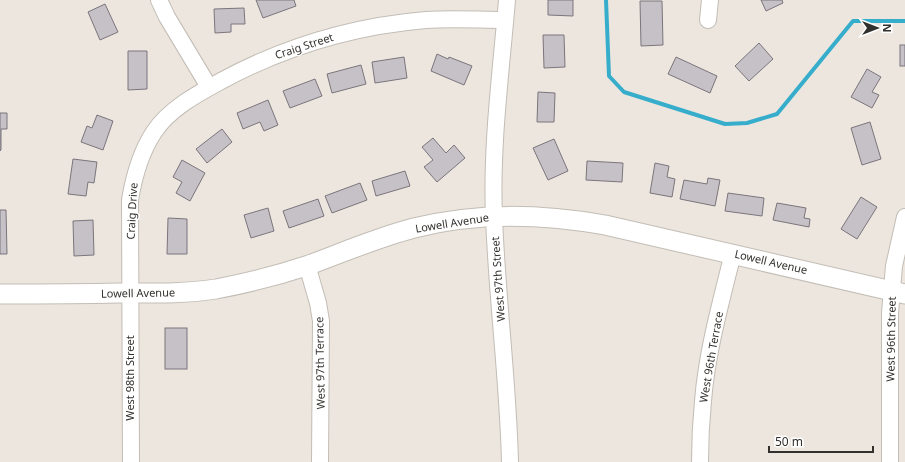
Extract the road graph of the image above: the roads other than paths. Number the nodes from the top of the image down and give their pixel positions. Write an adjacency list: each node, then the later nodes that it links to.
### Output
1 (159, 0): 6 (street)
2 (507, 0): 4 (street, West 97th Street)
3 (710, 0): 5 (street)
4 (505, 20): 6 (street, Craig Street); 7 (street, West 97th Street)
5 (708, 20)
6 (209, 87): 12 (street, Craig Drive)
7 (494, 216): 9 (street, Lowell Avenue); 10 (street, Lowell Avenue); 16 (street, West 97th Street)
8 (905, 217): 11 (street, West 96th Street)
9 (733, 254): 11 (street, Lowell Avenue); 17 (street, West 96th Terrace)
10 (307, 265): 12 (street, Lowell Avenue); 15 (street, West 97th Terrace)
11 (898, 292): 18 (street, West 96th Street)
12 (130, 293): 13 (street, Lowell Avenue); 14 (street, West 98th Street)
13 (0, 294)
14 (131, 462)
15 (320, 462)
16 (510, 462)
17 (700, 462)
18 (890, 462)

